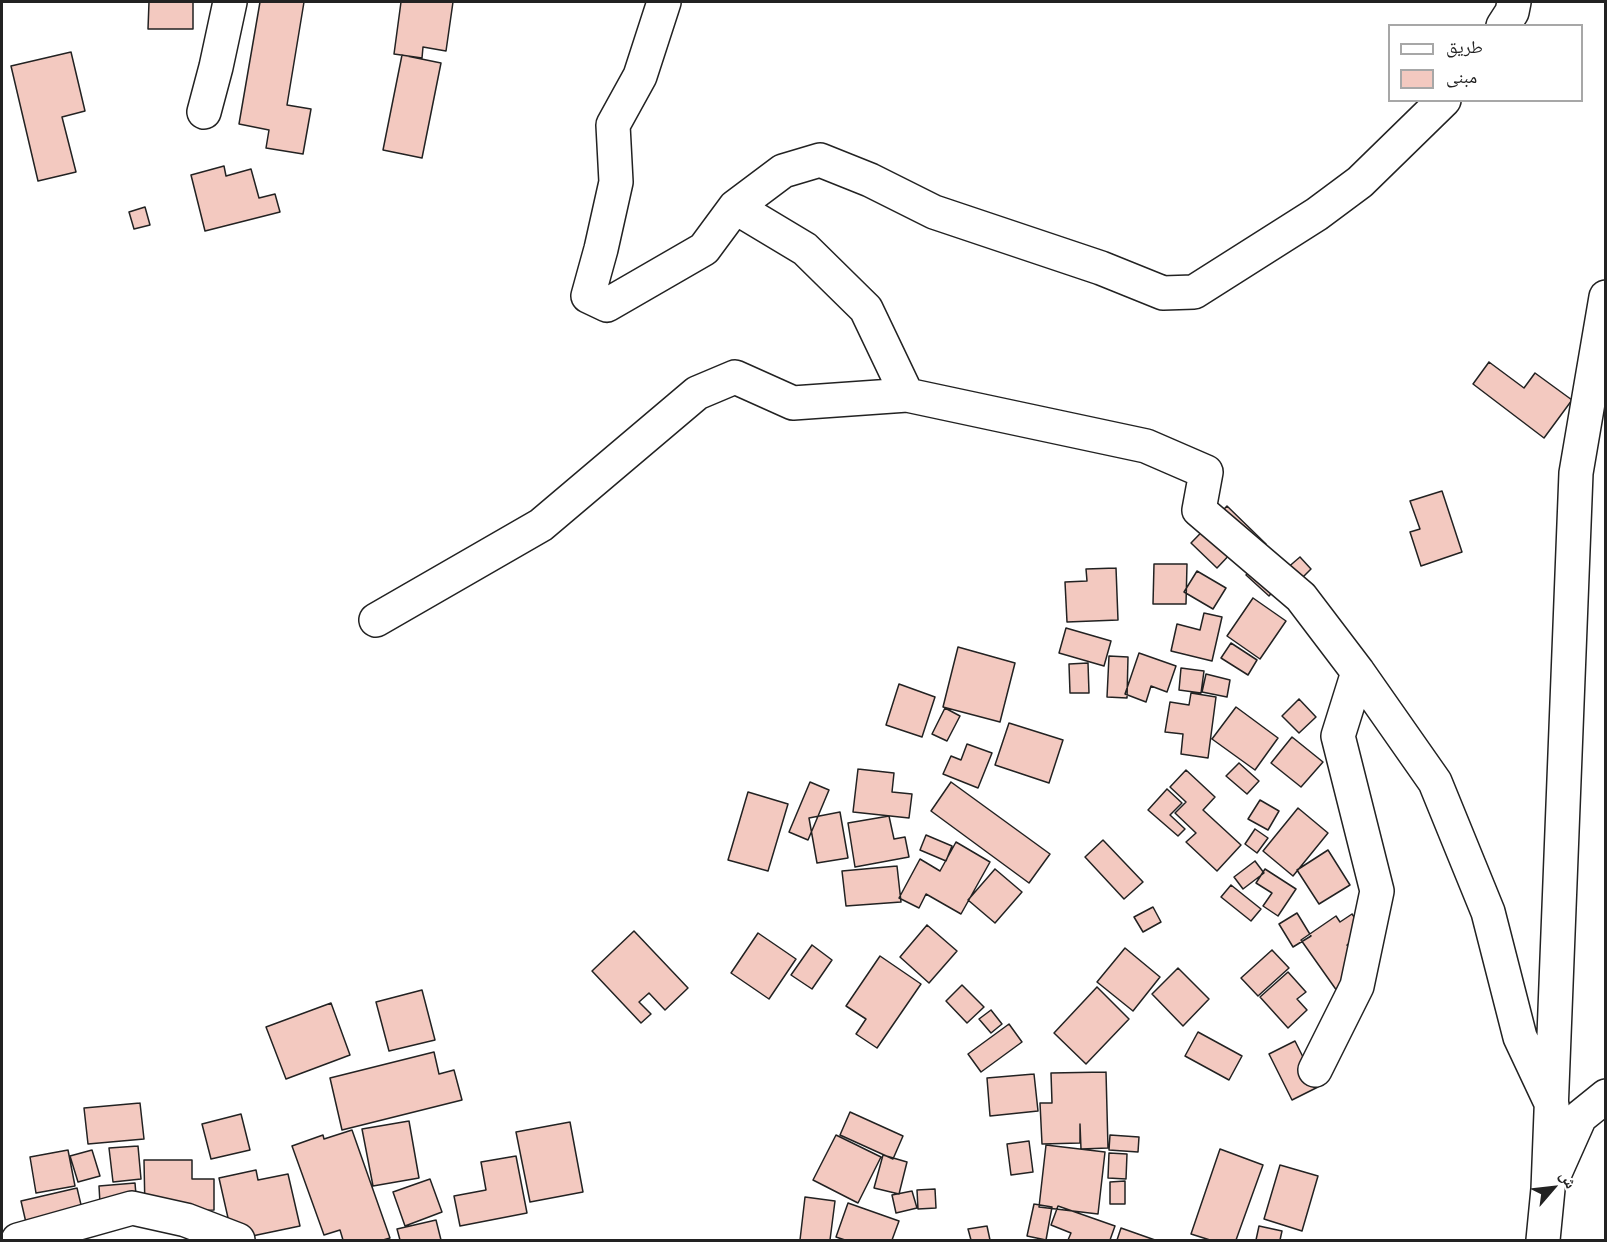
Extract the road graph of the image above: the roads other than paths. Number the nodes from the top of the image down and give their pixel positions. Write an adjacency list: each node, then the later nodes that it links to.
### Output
1 (230, 2): 6 (street)
2 (664, 2): 7 (street)
3 (1514, 2): 4 (street)
4 (1504, 24)
5 (1442, 102): 7 (street)
6 (204, 112)
7 (735, 207): 9 (street)
8 (1605, 297): 14 (street)
9 (907, 394): 10 (street); 11 (street)
10 (376, 620)
11 (1358, 672): 12 (street); 14 (street)
12 (1315, 1070)
13 (1605, 1096): 14 (street)
14 (1566, 1111): 15 (street)
15 (1548, 1189): 18 (street); 19 (street)
16 (18, 1240): 17 (street)
17 (238, 1240)
18 (1529, 1240)
19 (1543, 1240)

